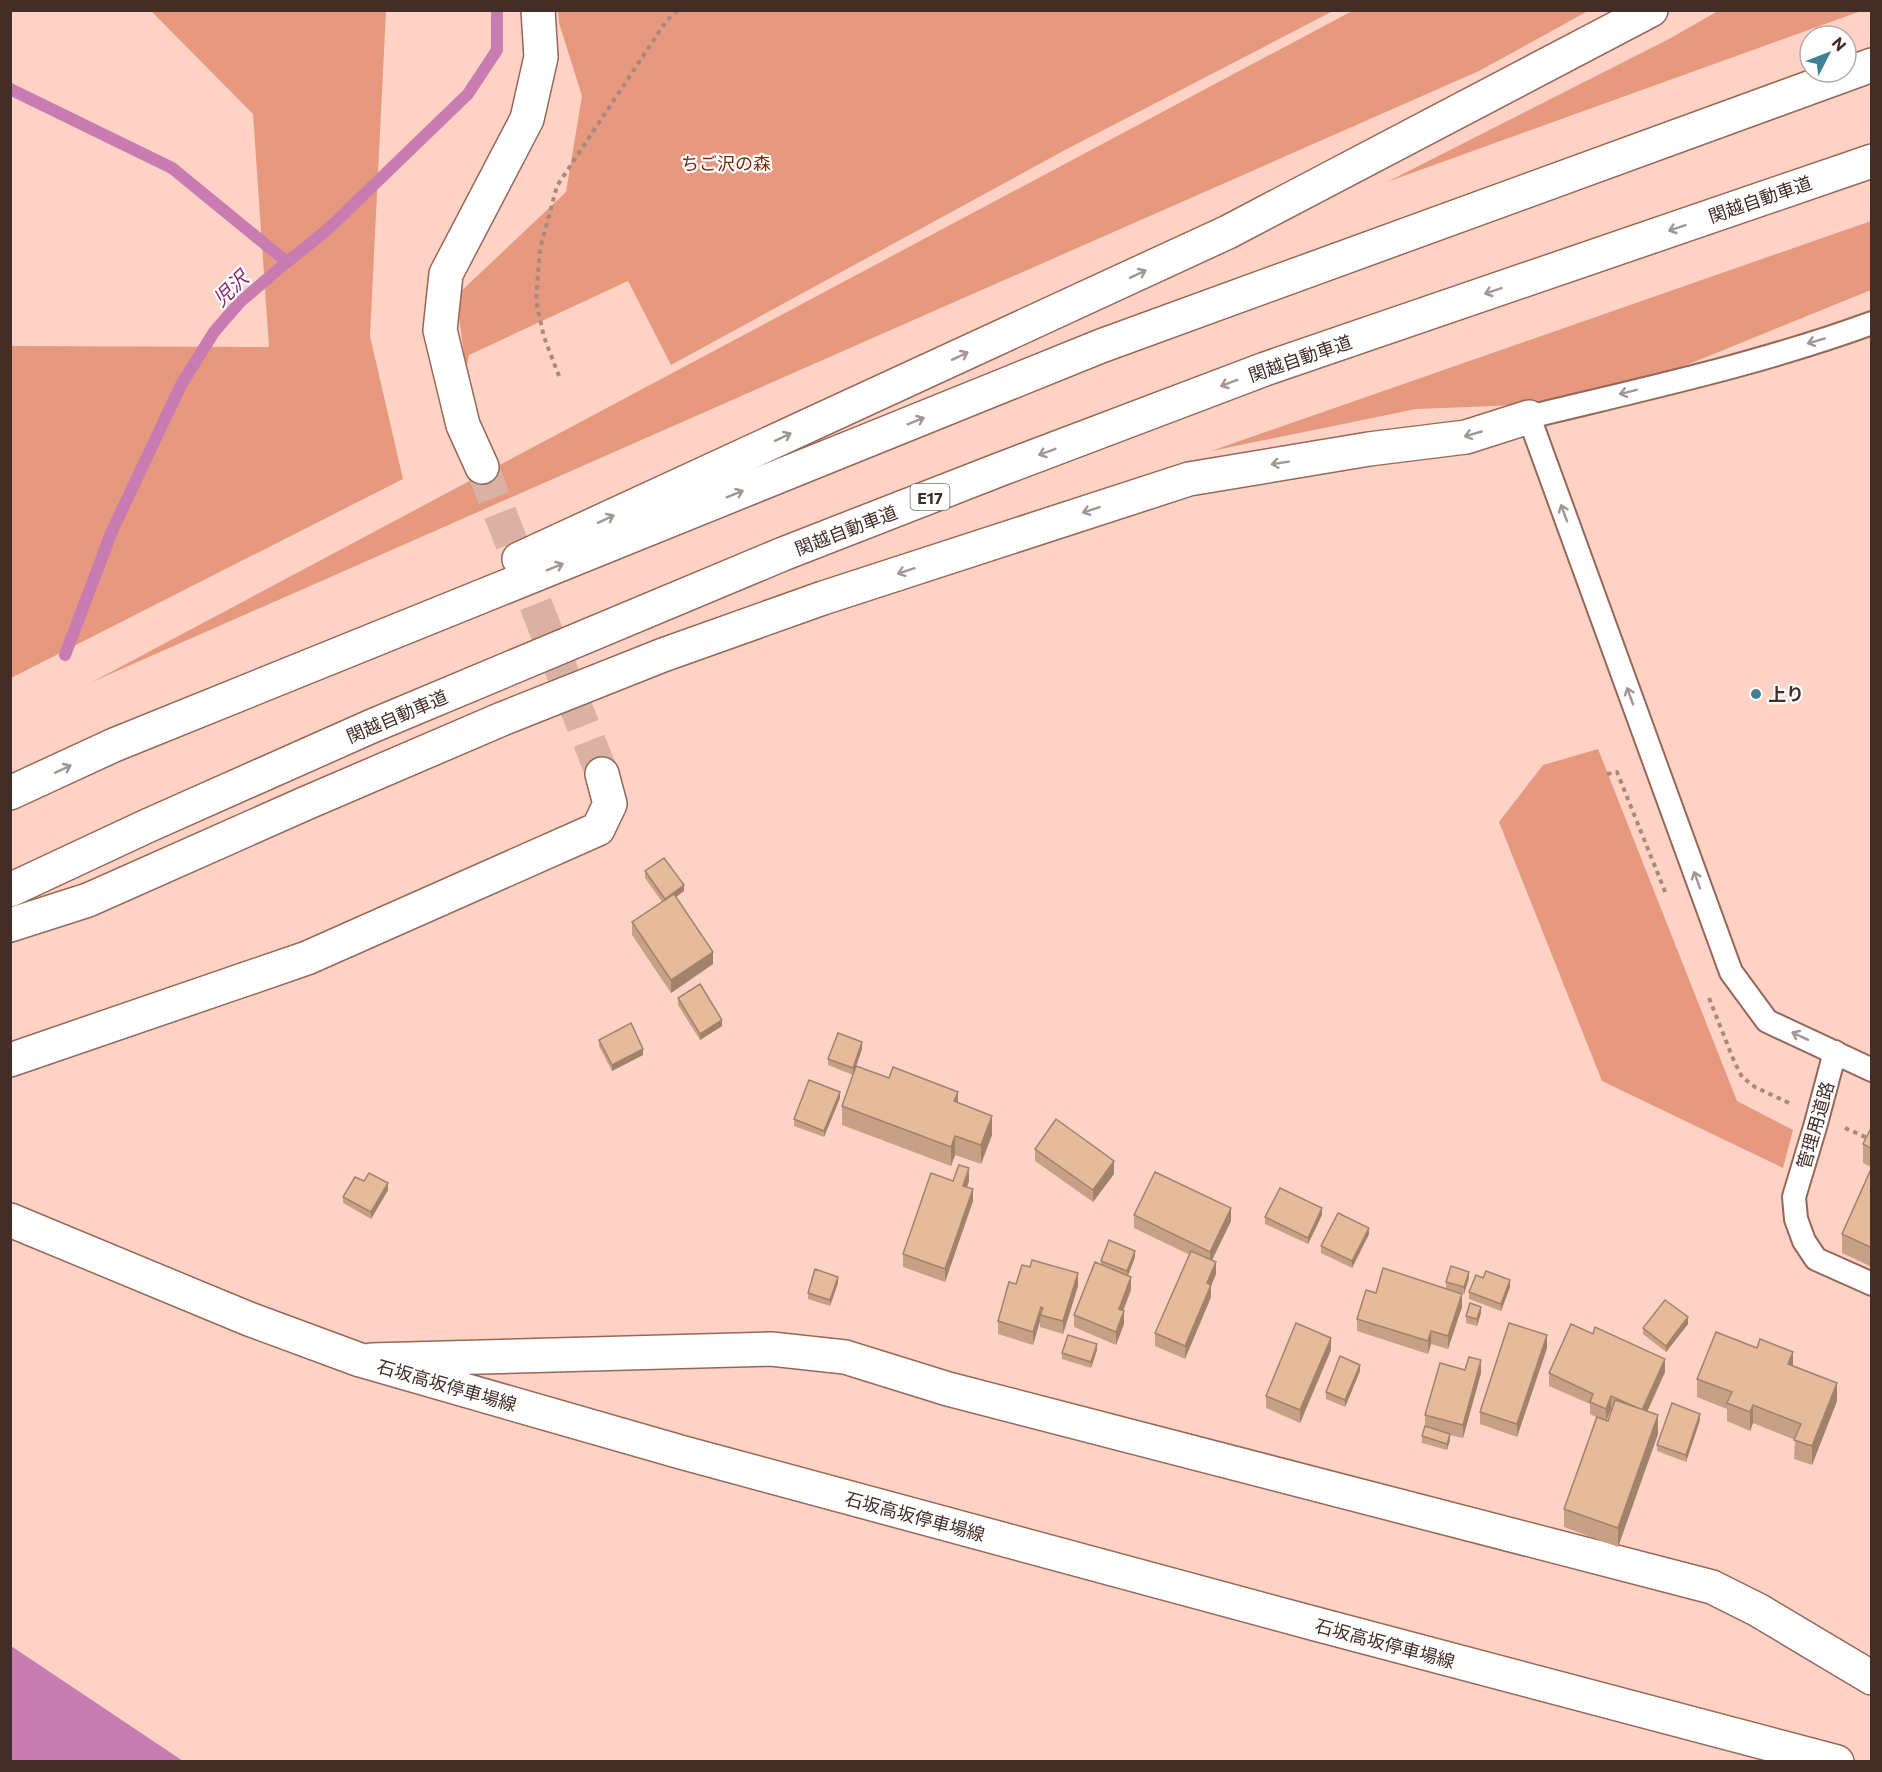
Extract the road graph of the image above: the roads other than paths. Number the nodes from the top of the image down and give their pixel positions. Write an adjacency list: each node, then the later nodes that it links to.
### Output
1 (538, 10): 7 (main road)
2 (1651, 10): 8 (main road, one-way to 2)
3 (1872, 65): 8 (main road, one-way to 3)
4 (1872, 161): 11 (main road, 関越自動車道 / E17, one-way to 11)
5 (1872, 322): 6 (lane, one-way to 6)
6 (1528, 417): 12 (main road, one-way to 12); 13 (lane, one-way to 6)
7 (482, 467)
8 (114, 745): 10 (main road, one-way to 8)
9 (602, 774): 14 (main road)
10 (10, 794)
11 (10, 890)
12 (10, 925)
13 (1835, 1052): 15 (lane); 17 (lane, 管理用道路)
14 (10, 1060)
15 (1872, 1070)
16 (10, 1220): 18 (main road, 石坂高坂停車場線)
17 (1872, 1284)
18 (360, 1360): 19 (main road); 20 (main road, 石坂高坂停車場線)
19 (1872, 1678)
20 (1837, 1761)

